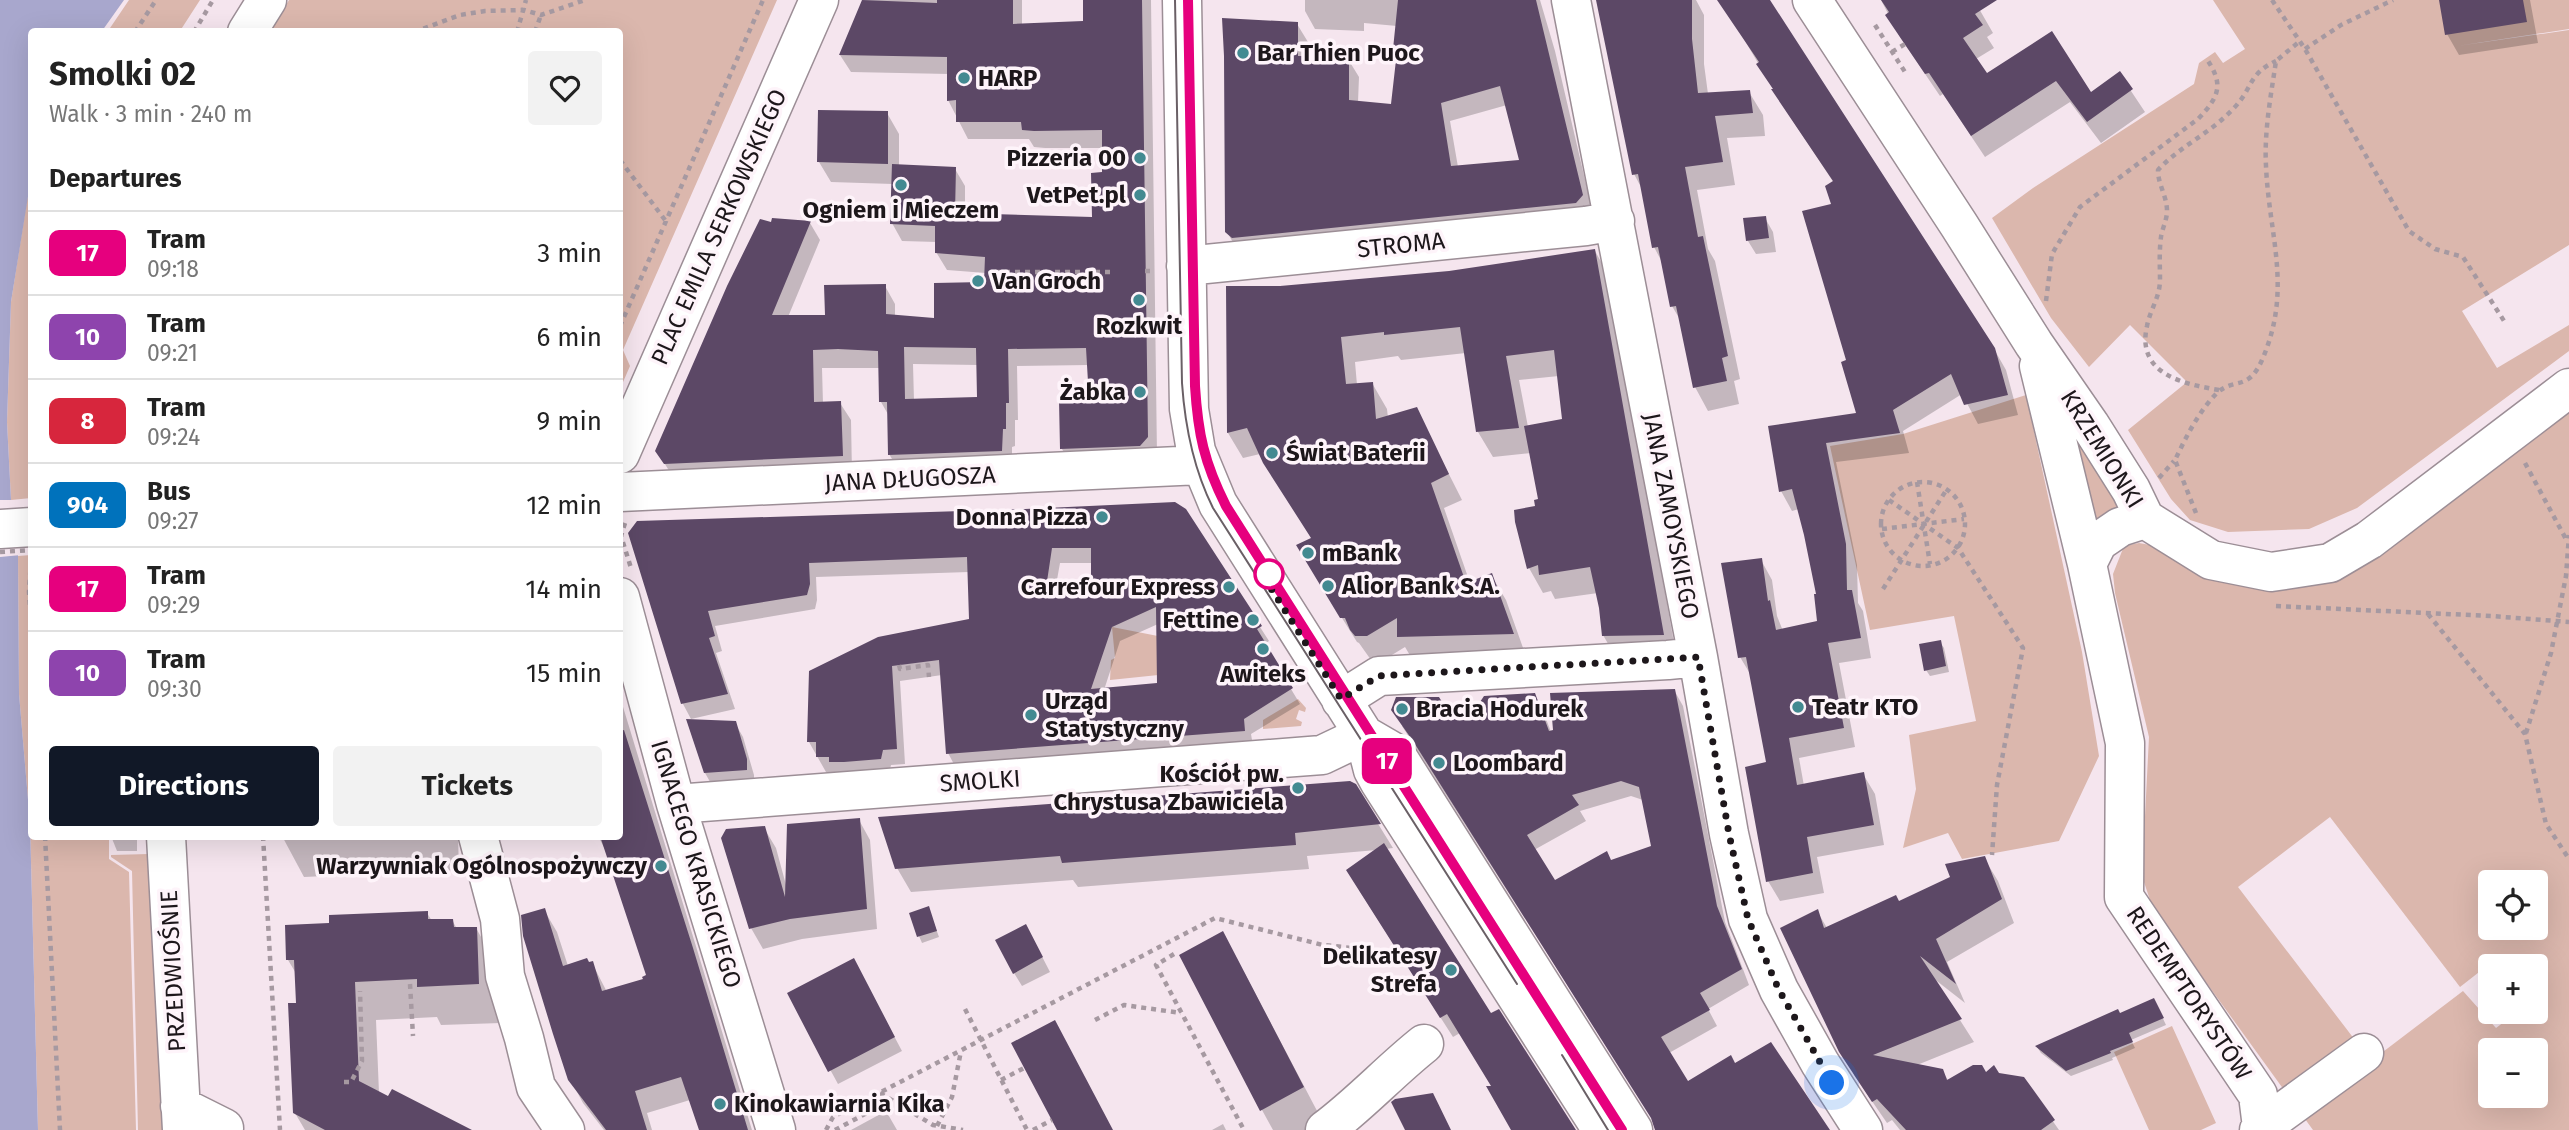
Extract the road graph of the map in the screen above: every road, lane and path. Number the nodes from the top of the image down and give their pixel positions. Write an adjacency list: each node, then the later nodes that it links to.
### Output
1 (156, 0): 16 (path)
2 (213, 0): 17 (path)
3 (267, 0): 18 (street)
4 (526, 0): 13 (path)
5 (585, 0): 14 (path)
6 (763, 0): 31 (path)
7 (819, 0): 42 (street, PLAC EMILA SERKOWSKIEGO)
8 (1182, 0): 32 (street)
9 (1571, 0): 30 (street, JANA ZAMOYSKIEGO)
10 (1812, 0): 39 (street, KRZEMIONKI)
11 (2272, 0): 22 (path)
12 (2393, 0): 24 (path)
13 (524, 10): 14 (path); 19 (path); 20 (path)
14 (541, 15): 21 (path)
15 (1875, 26): 25 (path)
16 (138, 28)
17 (196, 28)
18 (250, 28)
19 (425, 28)
20 (518, 28)
21 (536, 28)
22 (2300, 41): 24 (path); 27 (path)
23 (1905, 44): 25 (path)
24 (2305, 49): 38 (path)
25 (1892, 52): 28 (path)
26 (2206, 58): 36 (path)
27 (2276, 61): 41 (path); 41 (path)
28 (1905, 72)
29 (623, 164): 31 (path)
30 (1615, 220): 32 (street, STROMA); 73 (street, JANA ZAMOYSKIEGO)
31 (665, 221): 37 (path)
32 (1171, 269): 33 (path); 44 (street)
33 (1145, 271)
34 (995, 272): 35 (path)
35 (1115, 272)
36 (2045, 306)
37 (623, 319)
38 (2506, 324)
39 (2034, 344): 49 (street, KRZEMIONKI); 65 (street, REDEMPTORYSTÓW)
40 (2569, 388): 49 (street, KRZEMIONKI)
41 (2220, 390): 43 (path)
42 (623, 447)
43 (2175, 460): 49 (path); 51 (path)
44 (1201, 465): 50 (street, JANA DŁUGOSZA); 76 (street)
45 (2532, 473): 59 (path)
46 (1917, 482): 47 (path); 48 (path); 53 (path)
47 (1947, 489): 52 (path); 53 (path)
48 (1889, 500): 53 (path); 56 (path)
49 (2150, 501): 65 (street)
50 (626, 505): 57 (path)
51 (2196, 517)
52 (1965, 519): 53 (path); 60 (path)
53 (1924, 525): 56 (path); 60 (path); 64 (path); 66 (path)
54 (28, 527): 55 (street)
55 (0, 529)
56 (1882, 529): 64 (path)
57 (623, 530)
58 (2569, 535): 59 (path)
59 (2568, 544): 71 (path)
60 (1958, 548): 66 (path); 84 (path)
61 (28, 549): 62 (path, bridge)
62 (0, 552)
63 (623, 556): 67 (path)
64 (1902, 560): 66 (path); 68 (path)
65 (2087, 564): 107 (street, REDEMPTORYSTÓW)
66 (1930, 565)
67 (626, 586): 79 (street, IGNACEGO KRASICKIEGO)
68 (1883, 589)
69 (2274, 606): 70 (path)
70 (2428, 614): 71 (path); 77 (path)
71 (2558, 621): 72 (path); 77 (path)
72 (2569, 622)
73 (1698, 657): 76 (street); 121 (street, JANA ZAMOYSKIEGO)
74 (899, 665): 75 (path)
75 (929, 677)
76 (1341, 699): 78 (street)
77 (2525, 734): 85 (path)
78 (1364, 735): 79 (street, SMOLKI); 119 (street); 120 (street)
79 (676, 804): 111 (street, IGNACEGO KRASICKIEGO)
80 (45, 840): 108 (path)
81 (166, 840): 103 (street, PRZEDWIOŚNIE)
82 (263, 840): 109 (path)
83 (479, 840): 110 (street)
84 (1992, 855)
85 (2569, 859)
86 (1362, 948): 94 (path)
87 (1174, 954): 91 (path)
88 (411, 984): 93 (path)
89 (359, 991): 100 (path)
90 (965, 1009): 94 (path)
91 (1182, 1013): 92 (path); 117 (path)
92 (1095, 1020)
93 (413, 1036)
94 (980, 1040): 96 (path); 99 (path)
95 (1424, 1044): 118 (street)
96 (961, 1051): 101 (path); 105 (path)
97 (2364, 1053): 107 (street)
98 (1024, 1068): 99 (path)
99 (1002, 1080): 115 (path)
100 (344, 1082)
101 (879, 1093): 105 (path); 112 (path)
102 (880, 1106): 113 (path)
103 (181, 1118): 106 (street, PRZEDWIOŚNIE)
104 (1052, 1120): 116 (path)
105 (937, 1126): 114 (path)
106 (224, 1128)
107 (2261, 1129)
108 (60, 1130)
109 (280, 1130)
110 (565, 1130)
111 (776, 1130)
112 (826, 1130)
113 (835, 1130)
114 (962, 1130)
115 (1027, 1130)
116 (1033, 1130)
117 (1244, 1130)
118 (1325, 1130)
119 (1602, 1130)
120 (1633, 1130)
121 (1863, 1130)

